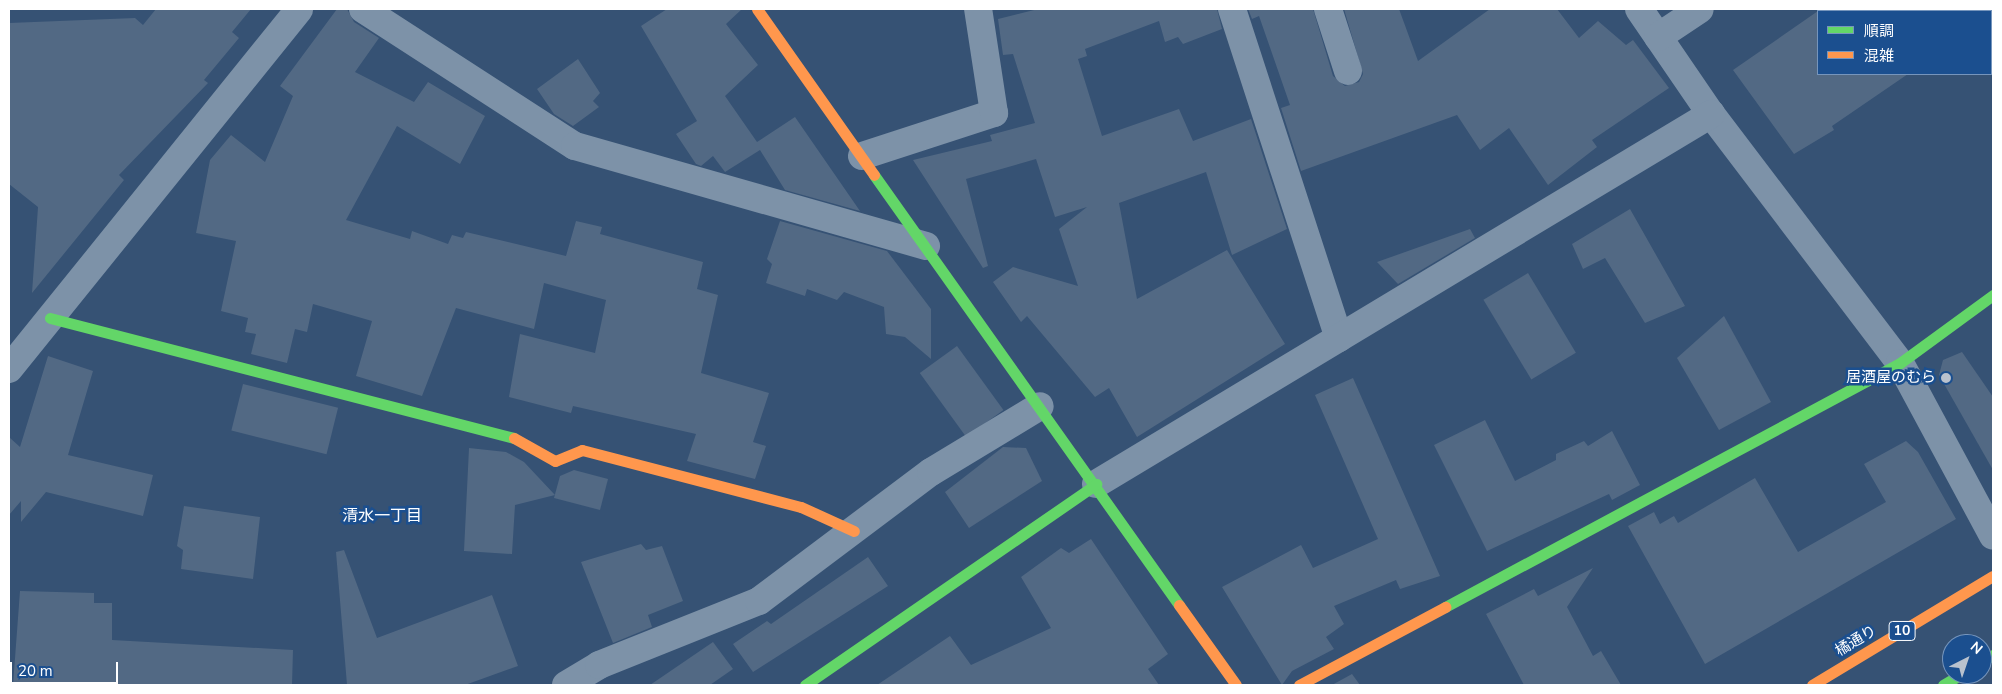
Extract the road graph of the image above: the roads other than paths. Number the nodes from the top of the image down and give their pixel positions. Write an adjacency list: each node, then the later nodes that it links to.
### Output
1 (299, 9): 15 (street)
2 (363, 9): 13 (street)
3 (757, 9): 12 (main road)
4 (978, 9): 12 (street)
5 (1232, 9): 16 (street)
6 (1328, 9): 10 (street)
7 (1639, 9): 9 (street)
8 (1700, 9): 9 (street)
9 (1658, 37): 11 (street)
10 (1348, 72)
11 (1711, 114): 16 (street); 17 (street)
12 (862, 156): 13 (main road)
13 (926, 246): 19 (main road)
14 (1993, 295): 17 (main road)
15 (50, 318): 18 (street); 21 (main road)
16 (1339, 338): 20 (street)
17 (1900, 363): 22 (street); 27 (main road)
18 (9, 369)
19 (1040, 406): 20 (main road); 21 (street)
20 (1096, 484): 25 (main road); 26 (main road)
21 (854, 531): 24 (street)
22 (1993, 536)
23 (1993, 576): 28 (main road, 橘通り / 10)
24 (566, 685)
25 (805, 685)
26 (1236, 685)
27 (1299, 685)
28 (1812, 685)

